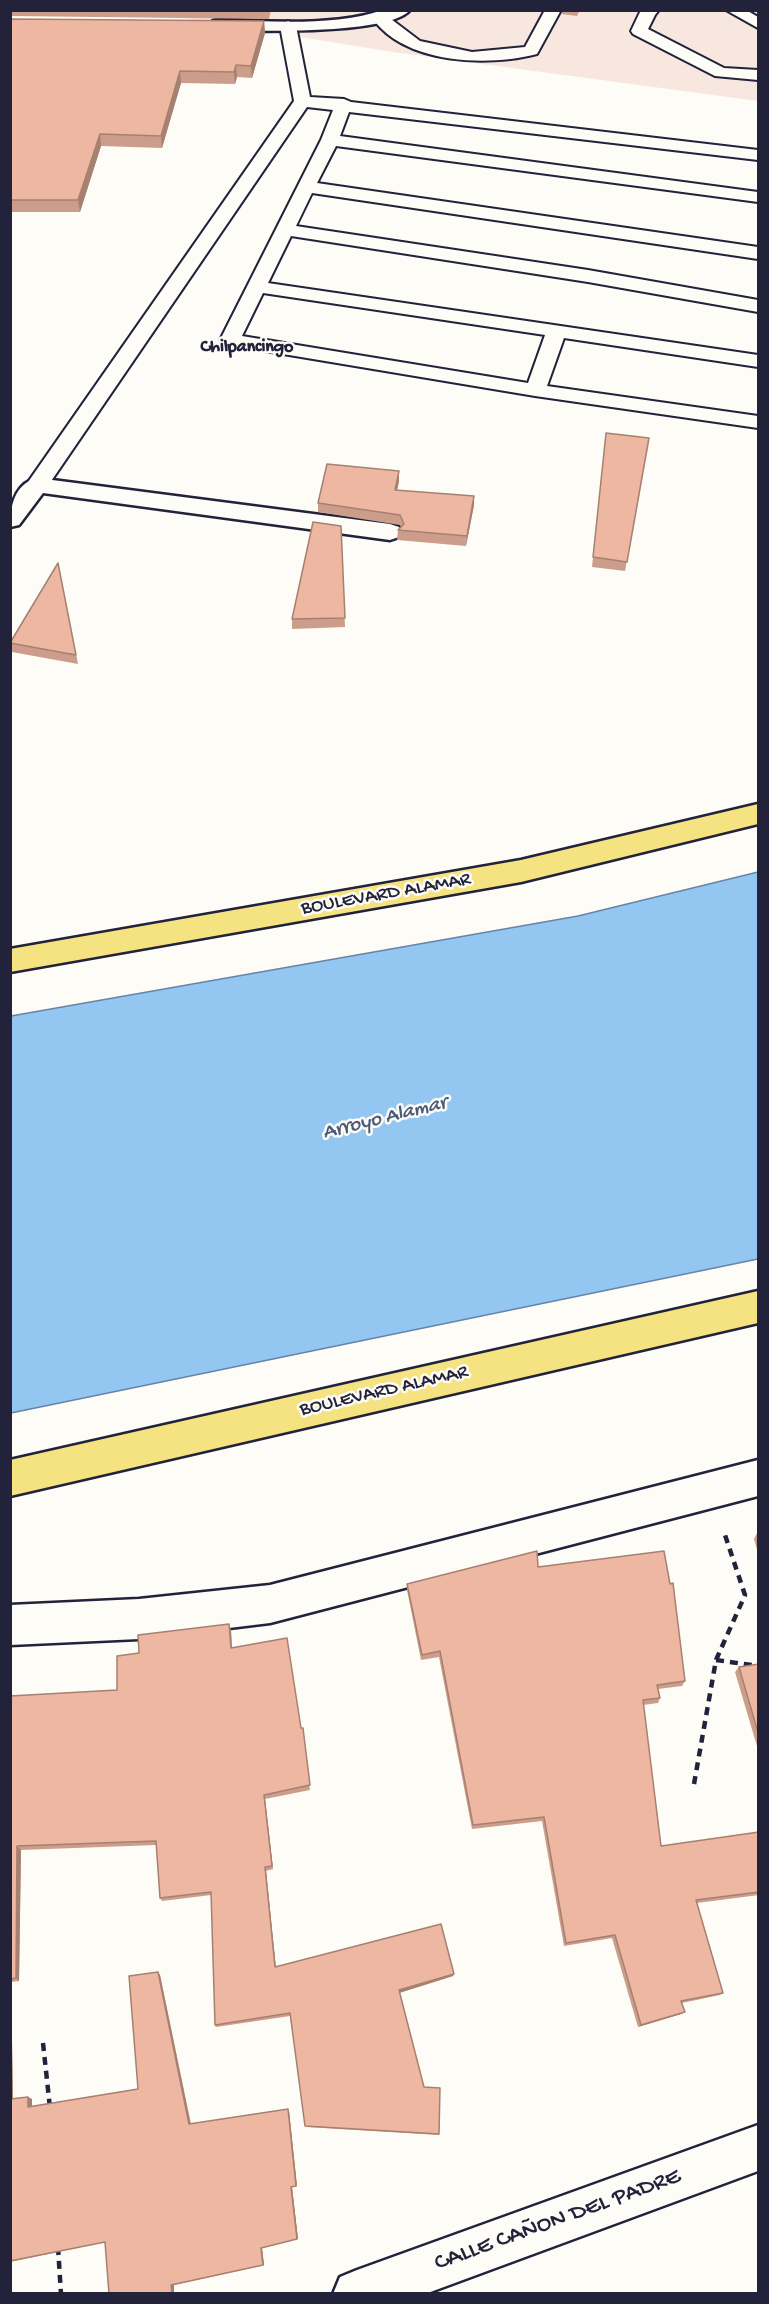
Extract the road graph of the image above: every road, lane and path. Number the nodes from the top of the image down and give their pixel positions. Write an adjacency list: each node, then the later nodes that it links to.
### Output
1 (402, 10): 5 (street)
2 (553, 10): 5 (lane)
3 (652, 10): 9 (lane)
4 (733, 10): 6 (lane)
5 (381, 19): 8 (street)
6 (759, 23)
7 (207, 25): 8 (street)
8 (288, 26): 10 (lane)
9 (759, 75)
10 (302, 101): 11 (lane); 24 (lane)
11 (344, 104): 12 (lane); 13 (lane)
12 (330, 140): 14 (lane); 15 (lane)
13 (759, 155)
14 (307, 187): 16 (lane); 17 (lane)
15 (759, 197)
16 (285, 230): 18 (lane); 19 (lane)
17 (759, 253)
18 (258, 287): 20 (lane); 22 (lane)
19 (759, 306)
20 (557, 331): 21 (lane); 22 (lane)
21 (759, 361)
22 (535, 390): 23 (lane)
23 (759, 422)
24 (37, 485): 25 (street); 26 (street)
25 (12, 515)
26 (390, 532)
27 (759, 814): 28 (highway, BOULEVARD ALAMAR)
28 (10, 961)
29 (759, 1307): 30 (highway, BOULEVARD ALAMAR)
30 (10, 1478)
31 (759, 1478): 32 (street)
32 (710, 1491): 33 (street); 34 (path)
33 (10, 1625)
34 (716, 1660): 35 (path); 36 (path)
35 (759, 1666)
36 (694, 1784)
37 (43, 2043): 38 (path)
38 (50, 2111)
39 (759, 2148): 42 (street, CALLE CAÑON DEL PADRE)
40 (58, 2236): 41 (path)
41 (61, 2294)
42 (357, 2294)

